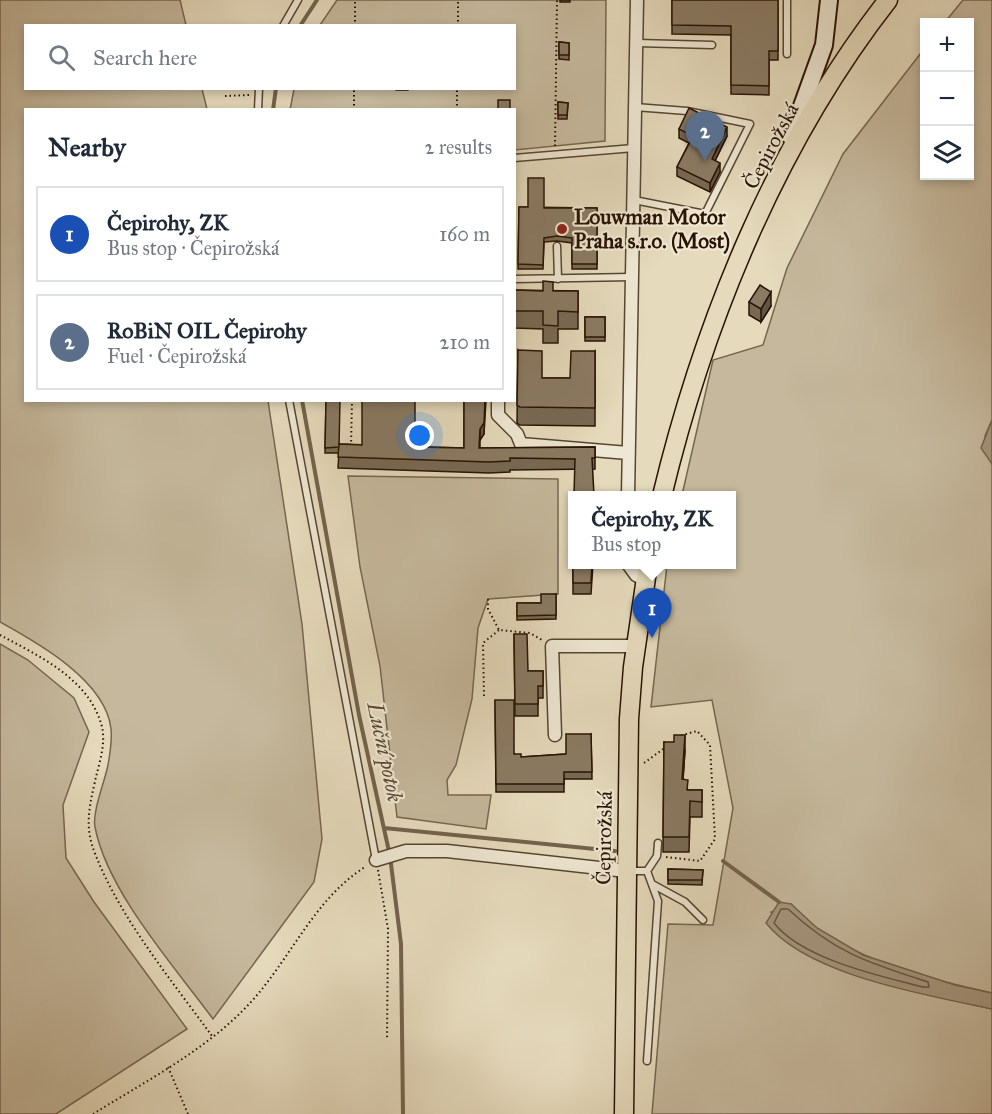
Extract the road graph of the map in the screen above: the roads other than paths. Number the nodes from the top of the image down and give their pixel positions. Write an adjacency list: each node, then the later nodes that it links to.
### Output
1 (298, 0): 6 (lane)
2 (637, 0): 7 (street)
3 (787, 0): 9 (lane)
4 (829, 0): 16 (street)
5 (885, 1): 16 (main road, Čepirožská)
6 (284, 24)
7 (636, 43): 8 (lane); 11 (street)
8 (712, 45)
9 (787, 54)
10 (259, 92): 12 (lane)
11 (635, 107): 13 (street); 15 (lane)
12 (258, 108)
13 (634, 148): 14 (lane); 15 (street)
14 (516, 158)
15 (634, 200): 18 (street)
16 (766, 201): 25 (main road, Čepirožská)
17 (557, 246): 20 (lane)
18 (632, 277): 20 (lane); 23 (street)
19 (516, 279): 20 (lane)
20 (558, 279)
21 (289, 402): 31 (lane)
22 (498, 402): 23 (street)
23 (628, 453): 24 (street)
24 (628, 491)
25 (664, 491)
26 (632, 569): 27 (street)
27 (646, 572): 28 (main road, Čepirožská)
28 (636, 646): 29 (street); 32 (main road, Čepirožská)
29 (555, 735)
30 (658, 843): 33 (lane)
31 (375, 860): 32 (street)
32 (626, 871): 33 (lane); 37 (main road, Čepirožská)
33 (647, 871): 34 (lane)
34 (652, 884): 35 (lane); 36 (lane)
35 (703, 920)
36 (647, 1061)
37 (624, 1114)

